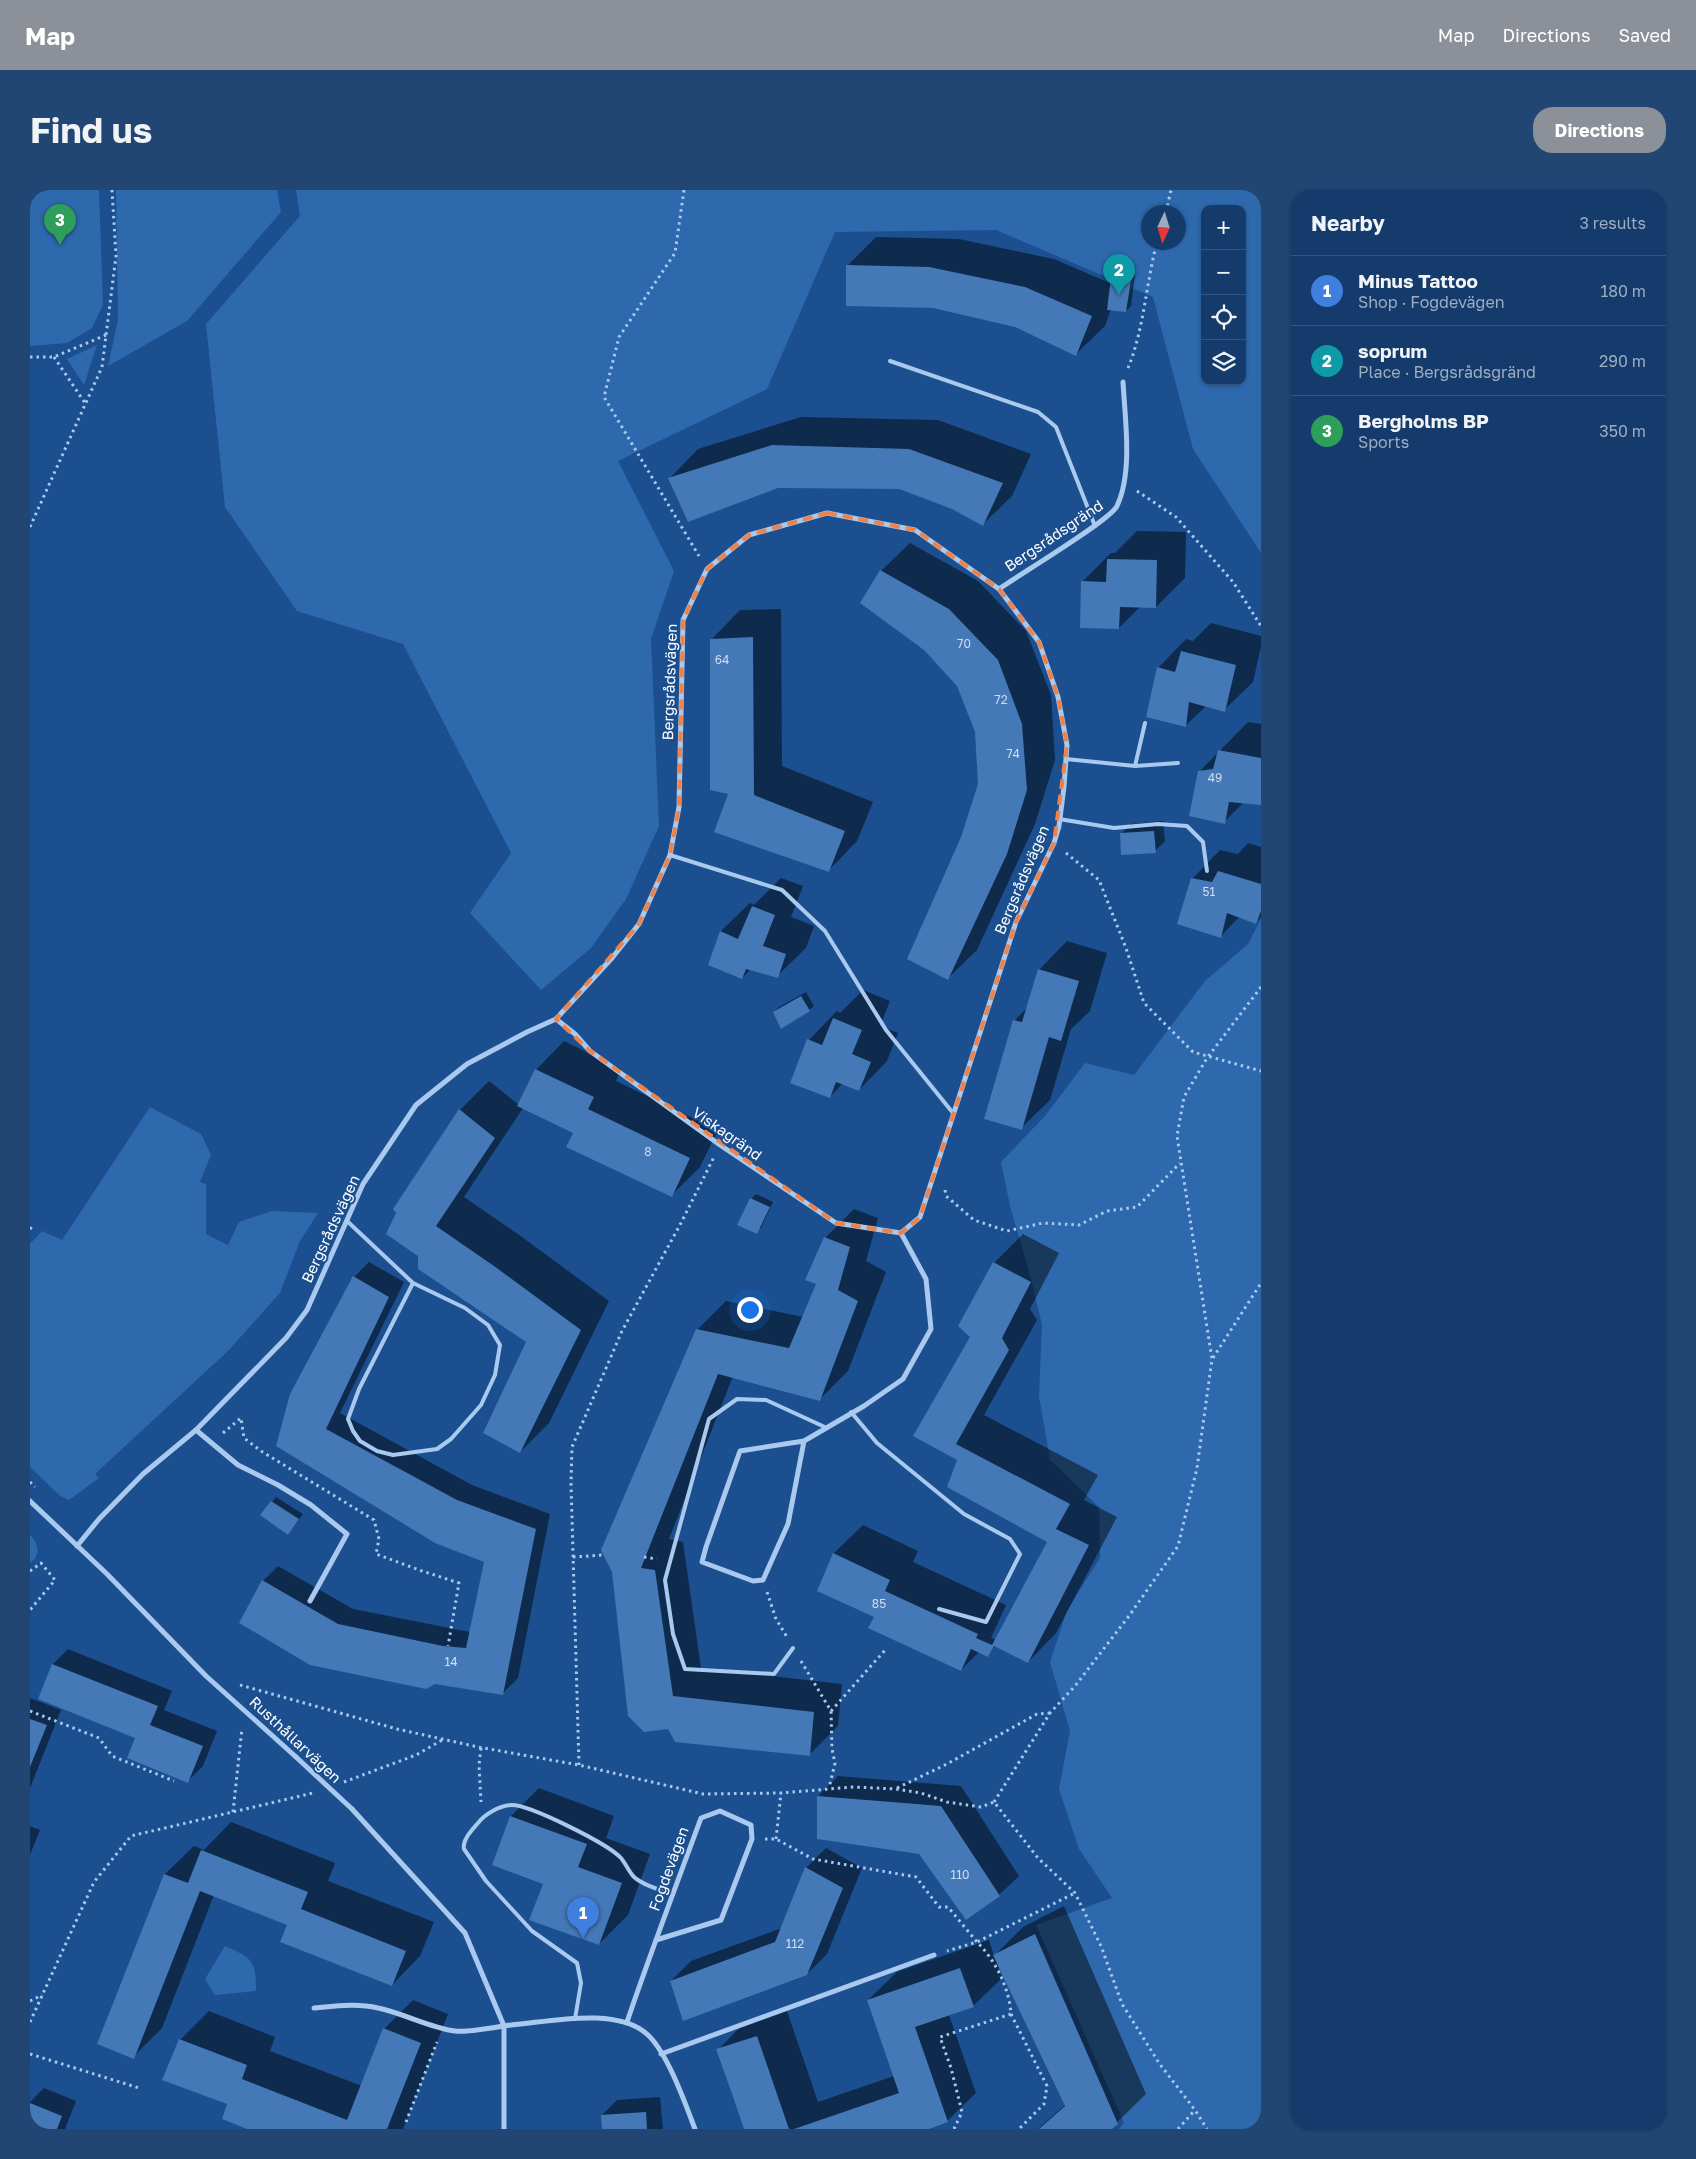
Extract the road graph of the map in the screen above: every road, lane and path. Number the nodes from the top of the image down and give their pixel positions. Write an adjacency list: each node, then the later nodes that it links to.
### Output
1 (112, 190): 6 (path)
2 (684, 190): 15 (path)
3 (1171, 190): 4 (path)
4 (1168, 205)
5 (1155, 250): 10 (path)
6 (106, 335): 8 (path); 11 (path)
7 (30, 356): 8 (path)
8 (54, 357): 11 (path)
9 (890, 361): 13 (lane)
10 (1123, 382): 12 (street, Bergsrådsgränd)
11 (86, 402): 14 (path)
12 (1124, 482): 13 (street, Bergsrådsgränd); 17 (path)
13 (1095, 526): 16 (street, Bergsrådsgränd)
14 (30, 527)
15 (708, 569): 16 (street, Bergsrådsvägen); 24 (street, Bergsrådsvägen)
16 (999, 589): 19 (street, Bergsrådsvägen)
17 (1261, 626)
18 (1145, 724): 21 (lane)
19 (1066, 759): 21 (lane); 22 (street, Bergsrådsvägen)
20 (1178, 763): 21 (lane)
21 (1135, 766)
22 (1059, 819): 23 (street, Bergsrådsvägen); 25 (lane)
23 (1054, 843): 28 (path); 30 (street, Bergsrådsvägen)
24 (670, 855): 27 (street, Bergsrådsvägen); 30 (lane)
25 (1207, 871)
26 (1261, 987): 28 (path)
27 (556, 1019): 31 (street, Viskagränd); 34 (street, Bergsrådsvägen)
28 (1207, 1058): 29 (path); 33 (path)
29 (1261, 1071)
30 (953, 1113): 32 (street, Bergsrådsvägen)
31 (720, 1145): 35 (street, Viskagränd); 46 (path)
32 (937, 1163): 33 (path); 35 (street, Bergsrådsvägen)
33 (1180, 1163): 38 (path)
34 (347, 1221): 36 (lane); 41 (street, Bergsrådsvägen)
35 (901, 1233): 39 (street)
36 (413, 1282): 36 (lane)
37 (1261, 1283): 38 (path)
38 (1212, 1359): 57 (path)
39 (851, 1412): 40 (street); 50 (lane)
40 (827, 1428): 42 (street); 52 (lane)
41 (196, 1430): 44 (street, Bergsrådsvägen); 49 (street)
42 (804, 1442): 48 (street); 48 (street)
43 (30, 1501): 44 (street, Rusthållarvägen)
44 (77, 1546): 54 (street, Rusthållarvägen)
45 (603, 1554): 46 (path)
46 (572, 1556): 60 (path)
47 (30, 1571): 51 (path)
48 (763, 1580): 52 (path)
49 (310, 1601)
50 (939, 1609)
51 (30, 1610)
52 (793, 1648): 56 (path)
53 (886, 1649): 56 (path)
54 (244, 1710): 69 (path); 84 (street, Rusthållarvägen, bridge)
55 (30, 1711): 62 (path)
56 (831, 1711): 63 (path)
57 (1050, 1713): 64 (path); 67 (path)
58 (444, 1740): 61 (path)
59 (481, 1748): 68 (path)
60 (579, 1765)
61 (358, 1777)
62 (174, 1781)
63 (829, 1788)
64 (896, 1789)
65 (781, 1793): 71 (path)
66 (304, 1796): 69 (path)
67 (994, 1802)
68 (481, 1806)
69 (233, 1812): 77 (path)
70 (752, 1839): 71 (path); 73 (street, Fogdevägen); 74 (street)
71 (776, 1839): 75 (path)
72 (1075, 1893): 75 (path)
73 (673, 1894): 74 (street, Fogdevägen); 81 (lane)
74 (656, 1940): 83 (street, Fogdevägen)
75 (977, 1942): 76 (path); 80 (path)
76 (934, 1955): 87 (street)
77 (43, 1994): 78 (path); 82 (path)
78 (30, 2001)
79 (314, 2008): 85 (street)
80 (1011, 2014): 93 (path); 94 (path)
81 (575, 2019): 83 (street); 84 (street)
82 (30, 2022)
83 (627, 2022): 87 (street)
84 (504, 2026): 85 (street); 91 (street, Rusthållarvägen)
85 (443, 2027): 90 (path)
86 (30, 2054): 88 (path)
87 (661, 2054): 92 (street)
88 (139, 2088)
89 (1195, 2110): 95 (path)
90 (406, 2122)
91 (504, 2129)
92 (695, 2129)
93 (954, 2129)
94 (1020, 2129)
95 (1178, 2129)

